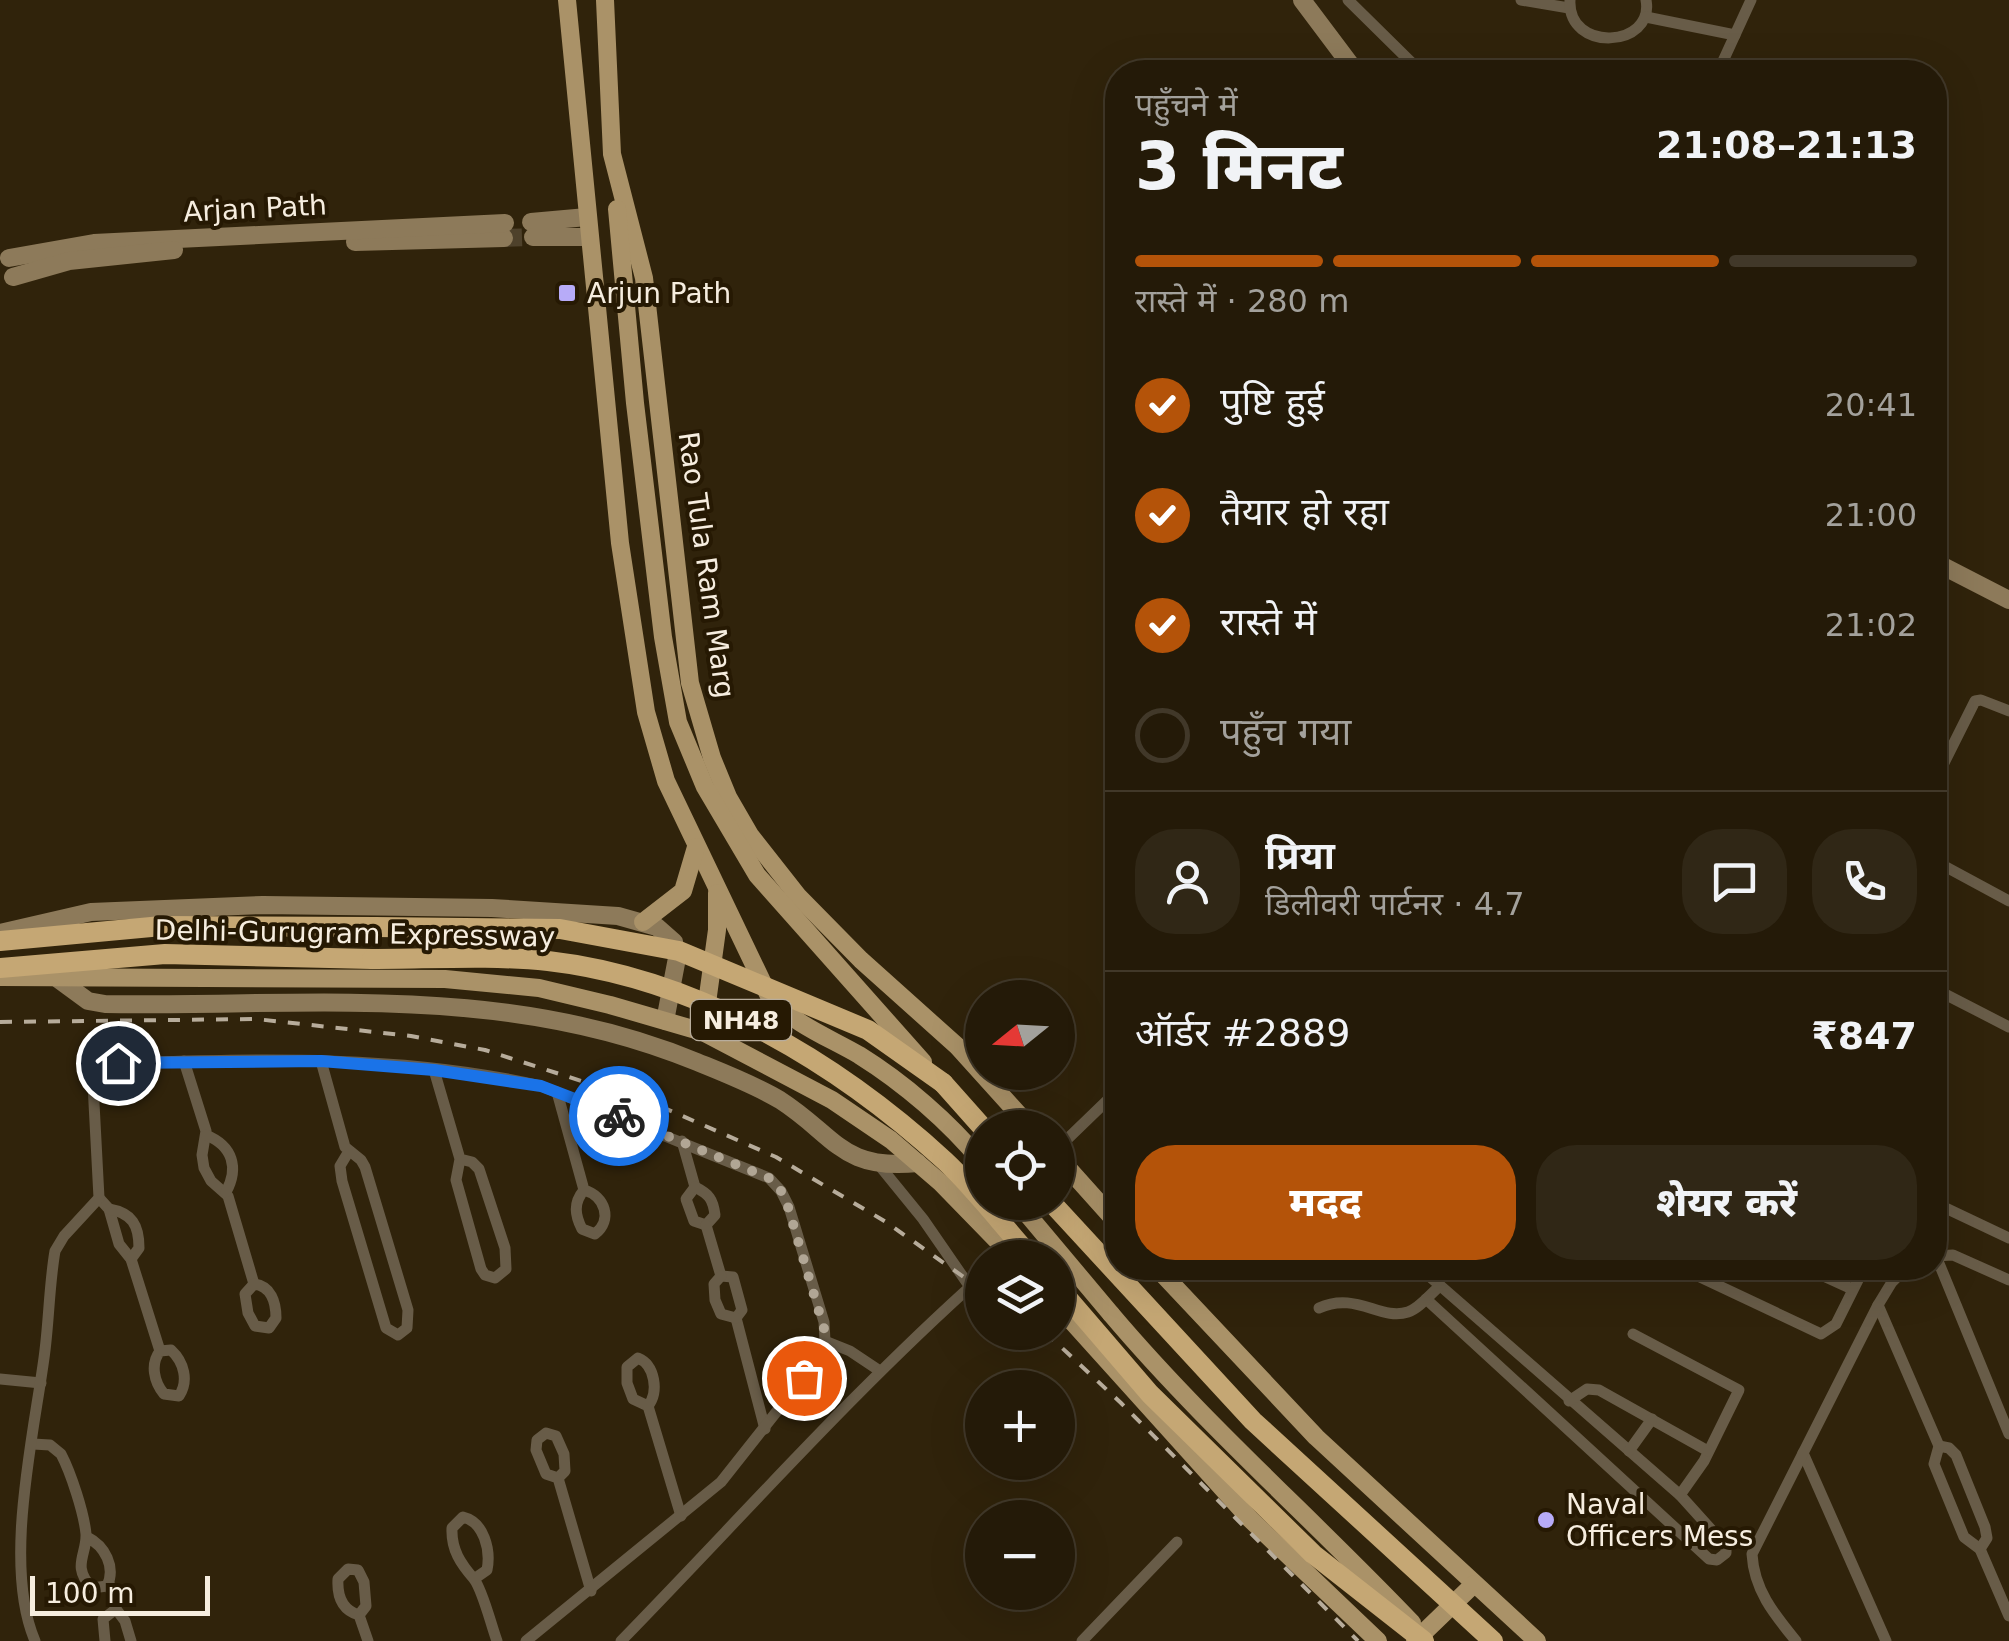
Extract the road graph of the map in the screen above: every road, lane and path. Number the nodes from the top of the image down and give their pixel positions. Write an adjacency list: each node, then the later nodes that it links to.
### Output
1 (567, 0): 15 (main road)
2 (605, 0): 14 (main road, Rao Tula Ram Marg)
3 (1302, 0): 11 (main road)
4 (1348, 0): 12 (street)
5 (1521, 0): 8 (street)
6 (1646, 0): 9 (street)
7 (1750, 0): 10 (street)
8 (1570, 4): 9 (street)
9 (1646, 16): 10 (street)
10 (1735, 34): 13 (street)
11 (1347, 60)
12 (1410, 60)
13 (1723, 60)
14 (612, 154): 40 (main road, bridge); 44 (main road, Rao Tula Ram Marg)
15 (587, 217): 17 (main road); 17 (main road)
16 (505, 230): 18 (main road, Arjan Path)
17 (589, 237): 23 (main road)
18 (6, 269)
19 (1947, 568): 20 (main road)
20 (2009, 600)
21 (2009, 711): 22 (street)
22 (1947, 756)
23 (696, 846): 25 (main road); 27 (main road)
24 (1947, 867): 26 (street)
25 (717, 885): 36 (main road); 48 (main road)
26 (2009, 901)
27 (643, 922): 28 (main road); 34 (main road)
28 (0, 933)
29 (0, 942): 40 (highway, Delhi-Gurugram Expressway / NH48, bridge)
30 (0, 968): 66 (highway, Delhi-Gurugram Expressway / NH48, bridge)
31 (0, 977): 32 (main road)
32 (58, 979): 34 (main road); 52 (main road)
33 (1947, 996): 35 (street)
34 (665, 1020): 36 (main road)
35 (2009, 1027)
36 (703, 1032): 51 (main road)
37 (321, 1061): 38 (street); 39 (street); 49 (street)
38 (184, 1062): 46 (street); 57 (street)
39 (434, 1070): 41 (street); 50 (street)
40 (943, 1083): 43 (highway, Delhi-Gurugram Expressway / NH48)
41 (558, 1092): 47 (street); 55 (street)
42 (1105, 1103): 45 (street)
43 (967, 1110)
44 (1014, 1110)
45 (1075, 1132)
46 (206, 1135): 56 (street); 56 (street)
47 (682, 1141): 54 (street); 92 (street)
48 (965, 1145)
49 (348, 1151): 49 (street)
50 (460, 1159): 50 (street)
51 (918, 1163): 52 (main road); 65 (main road)
52 (880, 1165): 71 (street)
53 (1075, 1176): 60 (main road)
54 (695, 1187): 63 (street); 63 (street)
55 (584, 1190)
56 (226, 1192): 81 (street)
57 (98, 1198): 59 (street); 97 (street)
58 (1947, 1208): 64 (street)
59 (109, 1209): 68 (street); 68 (street)
60 (1105, 1209)
61 (1032, 1220): 134 (main road, bridge)
62 (1068, 1220): 69 (highway, bridge)
63 (706, 1225): 70 (street)
64 (2009, 1238)
65 (993, 1240)
66 (1016, 1240)
67 (1947, 1256): 80 (street)
68 (131, 1260): 93 (street)
69 (1105, 1261)
70 (721, 1276): 89 (street); 89 (street)
71 (965, 1280)
72 (1123, 1280): 135 (highway, bridge)
73 (1168, 1280): 119 (main road)
74 (1433, 1280): 82 (street)
75 (1706, 1280): 83 (street)
76 (1832, 1280): 83 (street)
77 (1857, 1280): 83 (street)
78 (1894, 1280): 86 (street)
79 (1945, 1280): 103 (street)
80 (2009, 1280)
81 (254, 1284)
82 (1440, 1286): 85 (street); 95 (street)
83 (1852, 1289)
84 (965, 1292): 94 (street)
85 (1426, 1298): 88 (street); 98 (street)
86 (1878, 1306): 105 (street); 108 (street)
87 (1075, 1307): 134 (highway, bridge)
88 (1319, 1308)
89 (736, 1318): 102 (street)
90 (1075, 1325): 132 (main road)
91 (1632, 1334): 107 (street)
92 (825, 1341): 94 (street); 102 (street)
93 (160, 1350)
94 (880, 1371): 130 (street)
95 (1535, 1371): 98 (street); 99 (street)
96 (0, 1380): 97 (street)
97 (40, 1384): 104 (street)
98 (1526, 1388): 116 (street)
99 (1568, 1401): 101 (street); 106 (street)
100 (648, 1406): 111 (street)
101 (1652, 1419): 106 (street); 107 (street)
102 (765, 1429): 111 (street)
103 (2009, 1434)
104 (33, 1444): 112 (street); 124 (street)
105 (1938, 1446): 114 (street); 114 (street)
106 (1628, 1451): 110 (street)
107 (1708, 1451): 110 (street)
108 (1803, 1453): 115 (street); 138 (street)
109 (558, 1478): 120 (street)
110 (1680, 1495): 116 (street)
111 (681, 1516): 120 (street)
112 (87, 1537): 118 (street); 118 (street)
113 (1177, 1542): 131 (street)
114 (1980, 1550): 123 (street)
115 (1752, 1554): 116 (street); 137 (street)
116 (1724, 1556)
117 (474, 1579): 117 (street); 128 (street)
118 (109, 1583): 121 (street)
119 (1474, 1584): 133 (main road); 136 (main road)
120 (591, 1590): 129 (street)
121 (116, 1609): 125 (street); 126 (street)
122 (359, 1615): 127 (street)
123 (2009, 1616)
124 (35, 1641)
125 (104, 1641)
126 (131, 1641)
127 (368, 1641)
128 (497, 1641)
129 (526, 1641)
130 (621, 1641)
131 (1082, 1641)
132 (1378, 1641)
133 (1415, 1641)
134 (1427, 1641)
135 (1493, 1641)
136 (1537, 1641)
137 (1796, 1641)
138 (1886, 1641)

